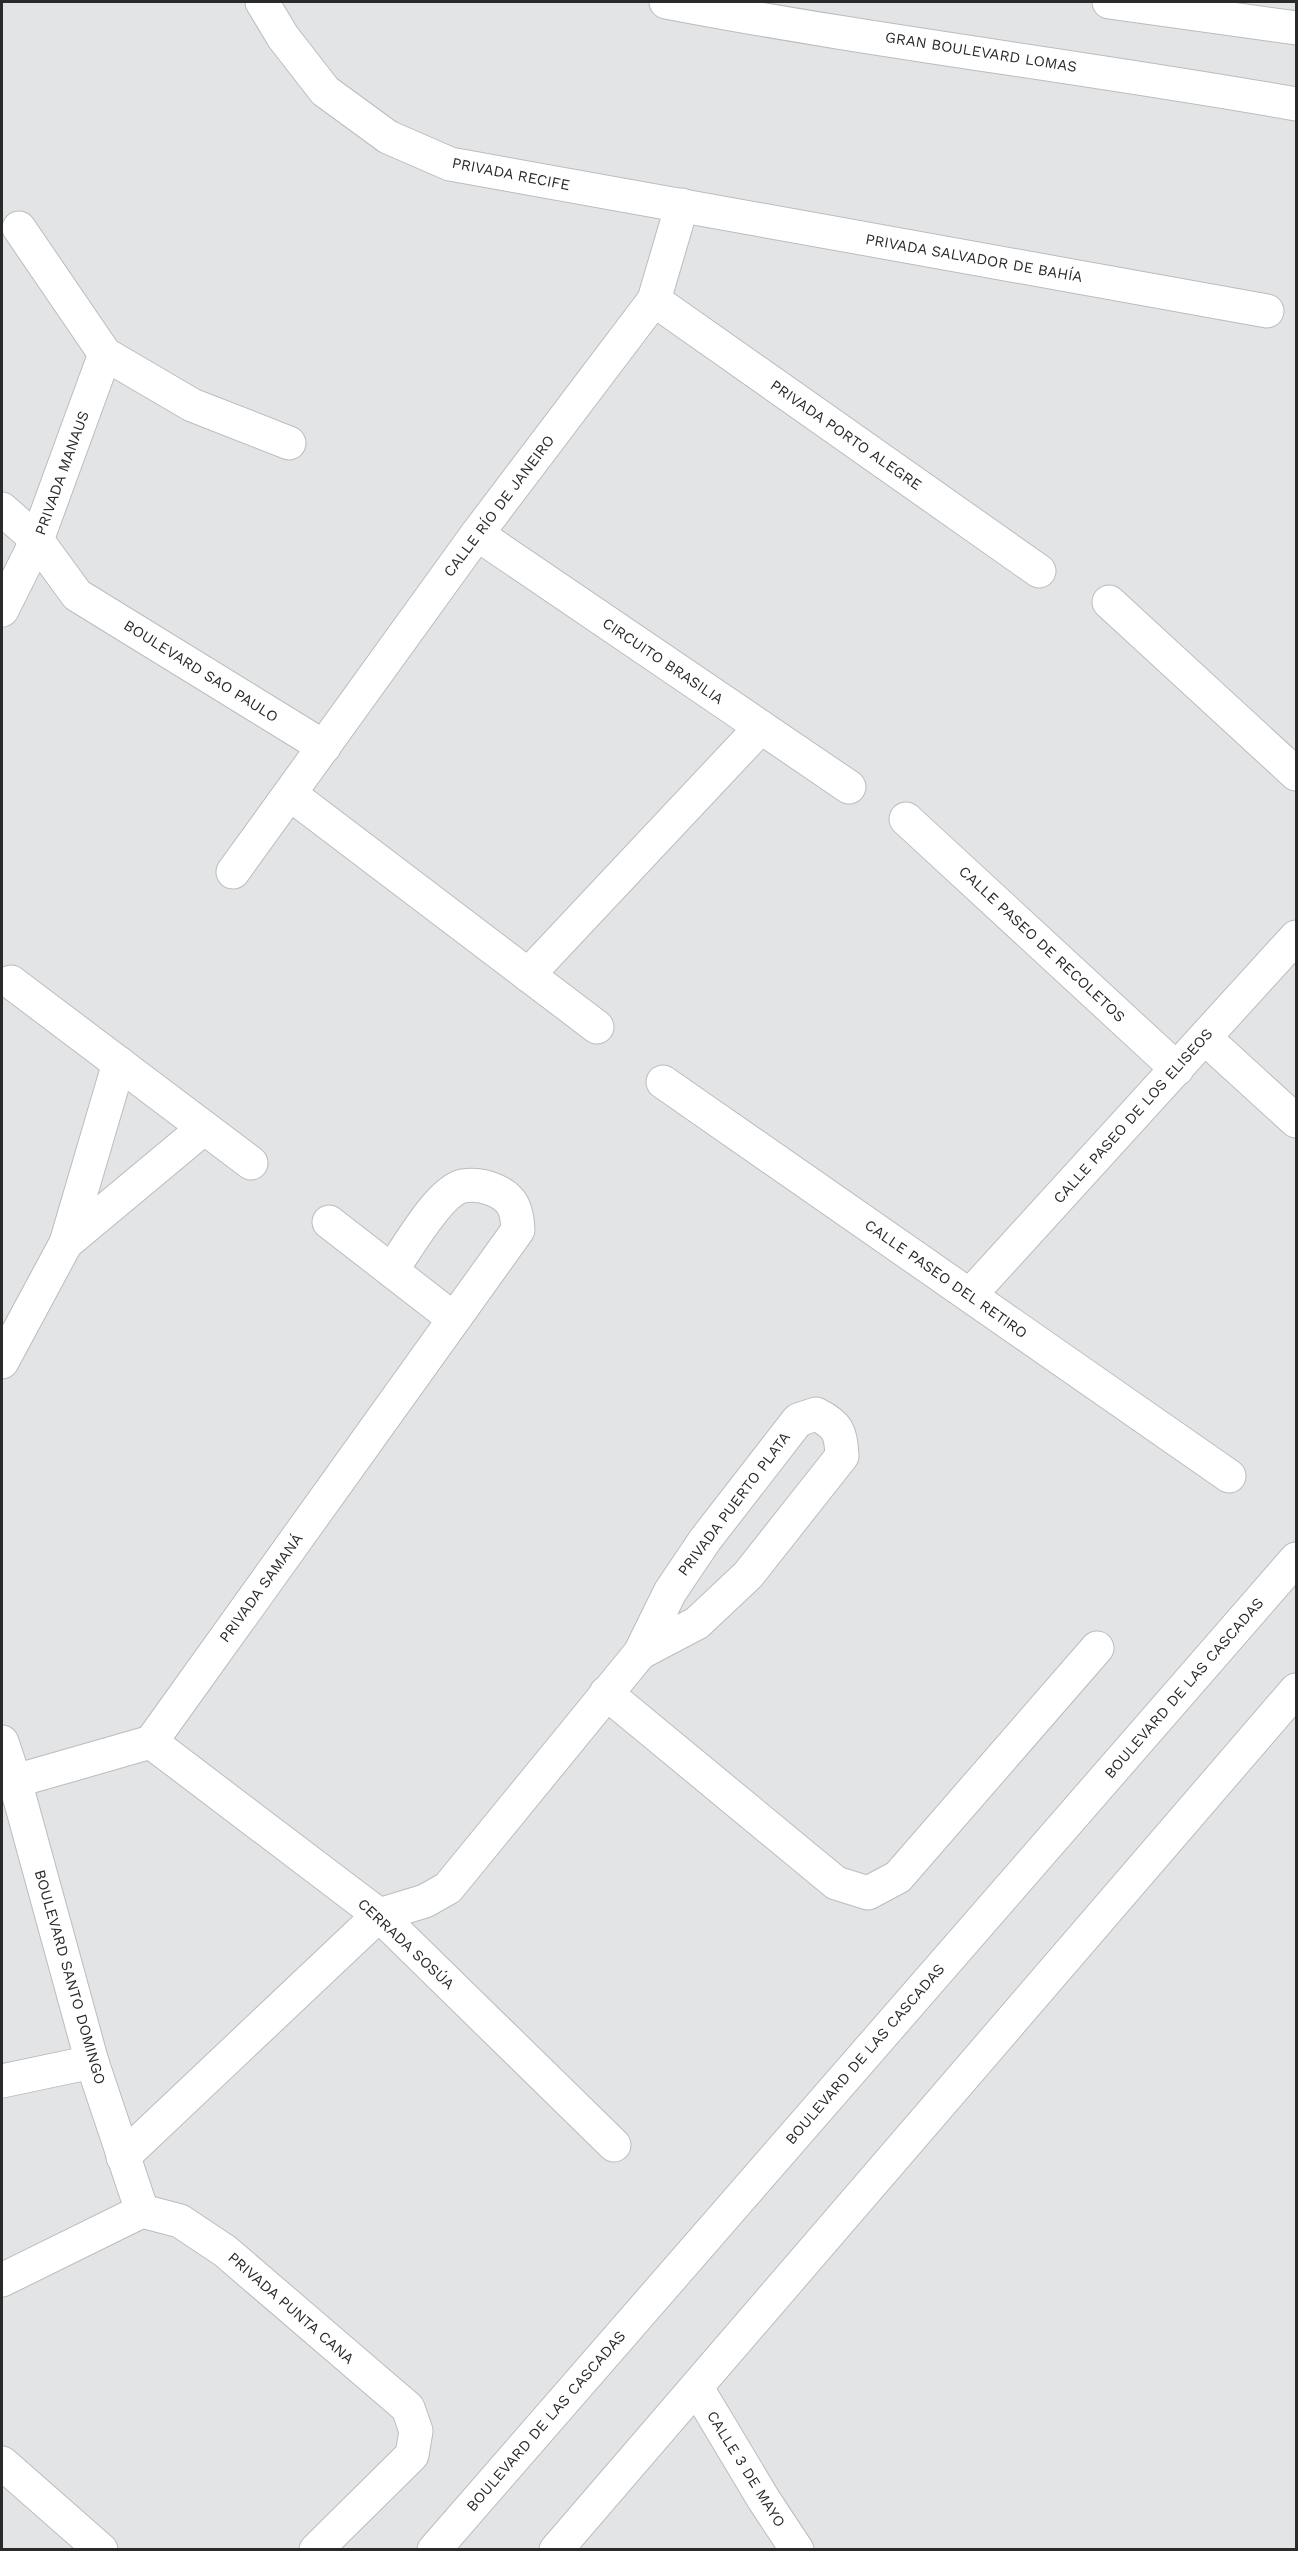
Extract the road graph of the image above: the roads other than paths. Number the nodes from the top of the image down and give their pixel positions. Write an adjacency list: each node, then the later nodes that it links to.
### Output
1 (262, 2): 6 (street, PRIVADA RECIFE)
2 (666, 2): 5 (street, GRAN BOULEVARD LOMAS)
3 (1109, 2): 4 (street)
4 (1296, 28)
5 (1296, 104)
6 (681, 206): 8 (street, CALLE RÍO DE JANEIRO); 9 (street, PRIVADA SALVADOR DE BAHÍA)
7 (19, 228): 10 (street)
8 (654, 300): 13 (street, CALLE RÍO DE JANEIRO); 15 (street, PRIVADA PORTO ALEGRE)
9 (1267, 311)
10 (105, 354): 11 (street); 14 (street, PRIVADA MANAUS)
11 (289, 443)
12 (2, 509): 14 (street, BOULEVARD SAO PAULO)
13 (477, 534): 19 (street, CIRCUITO BRASILIA); 20 (street, CALLE RÍO DE JANEIRO)
14 (38, 540): 16 (street, PRIVADA MANAUS); 17 (street, BOULEVARD SAO PAULO)
15 (1039, 571)
16 (6, 595): 17 (street, BOULEVARD SAO PAULO)
17 (77, 595): 20 (street, BOULEVARD SAO PAULO)
18 (1109, 602): 21 (street)
19 (761, 727): 22 (street, CIRCUITO BRASILIA); 27 (street)
20 (324, 747): 23 (street, CALLE RÍO DE JANEIRO)
21 (1296, 774)
22 (849, 788)
23 (290, 794): 25 (street, CALLE RÍO DE JANEIRO); 27 (street)
24 (906, 819): 32 (street, CALLE PASEO DE RECOLETOS)
25 (233, 872)
26 (1296, 938): 30 (street, CALLE PASEO DE LOS ELISEOS)
27 (528, 975): 29 (street)
28 (11, 982): 31 (street)
29 (597, 1027)
30 (1205, 1038): 32 (street, CALLE PASEO DE LOS ELISEOS); 34 (street)
31 (119, 1064): 35 (street); 38 (street)
32 (1177, 1069): 40 (street, CALLE PASEO DE LOS ELISEOS)
33 (663, 1082): 40 (street, CALLE PASEO DEL RETIRO)
34 (1296, 1121)
35 (204, 1128): 36 (street); 38 (street)
36 (251, 1163)
37 (329, 1222): 39 (street)
38 (66, 1243): 42 (street)
39 (392, 1270): 41 (street); 41 (street, PRIVADA SAMANÁ)
40 (970, 1295): 43 (street, CALLE PASEO DEL RETIRO)
41 (454, 1319): 50 (street, PRIVADA SAMANÁ)
42 (2, 1362)
43 (1229, 1476)
44 (1296, 1559): 63 (street, BOULEVARD DE LAS CASCADAS)
45 (1097, 1648): 48 (street)
46 (640, 1653): 46 (street, PRIVADA PUERTO PLATA); 48 (street, PRIVADA PUERTO PLATA)
47 (1296, 1690): 59 (street)
48 (606, 1693): 52 (street, PRIVADA PUERTO PLATA)
49 (2, 1742): 51 (street, BOULEVARD SANTO DOMINGO)
50 (151, 1742): 51 (street); 52 (street, CERRADA SOSÚA)
51 (15, 1780): 53 (street, BOULEVARD SANTO DOMINGO)
52 (379, 1915): 55 (street, CERRADA SOSÚA); 56 (street)
53 (92, 2062): 54 (street); 56 (street, BOULEVARD SANTO DOMINGO)
54 (2, 2081)
55 (614, 2145)
56 (123, 2157): 57 (street, BOULEVARD SANTO DOMINGO)
57 (141, 2211): 58 (street); 62 (street, PRIVADA PUNTA CANA)
58 (2, 2280)
59 (697, 2388): 64 (street); 65 (street, CALLE 3 DE MAYO)
60 (2, 2463): 61 (street)
61 (100, 2550)
62 (316, 2550)
63 (434, 2550)
64 (556, 2550)
65 (797, 2550)

